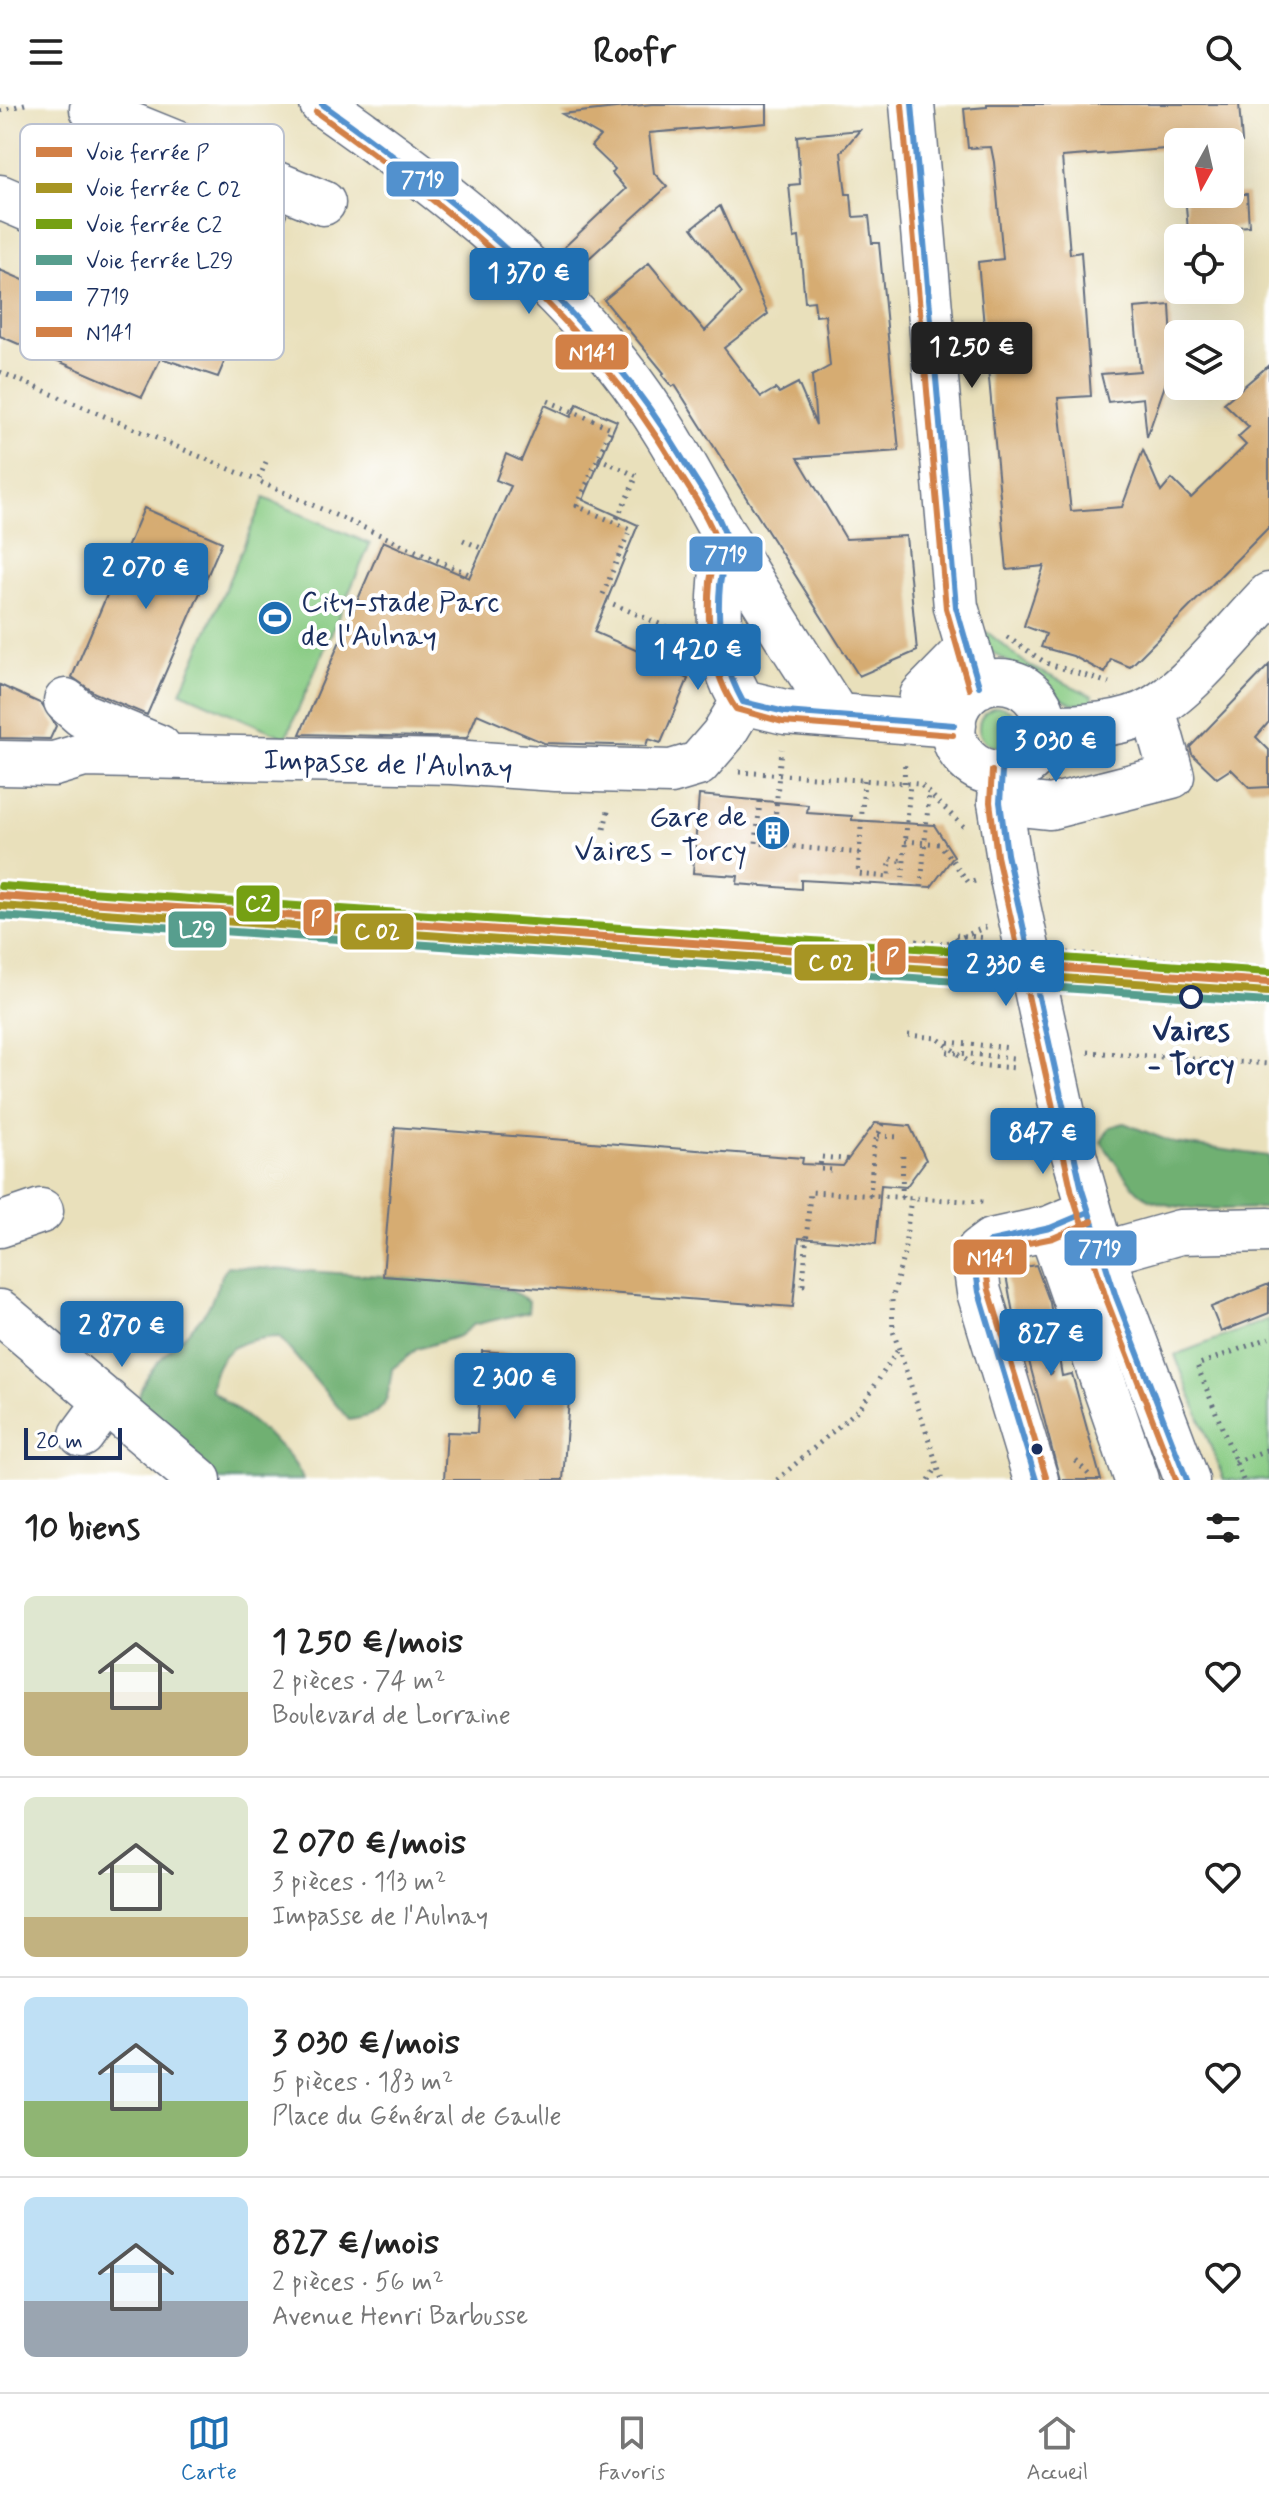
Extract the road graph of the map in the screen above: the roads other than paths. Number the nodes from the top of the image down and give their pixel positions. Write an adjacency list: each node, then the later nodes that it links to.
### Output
1 (94, 104): 4 (street)
2 (322, 104): 9 (street)
3 (912, 104): 11 (street)
4 (129, 124)
5 (284, 187): 7 (street)
6 (0, 197): 8 (street)
7 (323, 203)
8 (20, 206)
9 (726, 538): 13 (street); 15 (street)
10 (1269, 595): 14 (street)
11 (985, 658): 16 (street); 17 (street)
12 (66, 701): 18 (street)
13 (743, 702): 15 (street); 18 (street, Impasse de l'Aulnay)
14 (1153, 709): 17 (street); 20 (street)
15 (837, 716): 16 (street)
16 (936, 724): 20 (street)
17 (1045, 727): 20 (street)
18 (177, 757): 19 (street, Impasse de l'Aulnay)
19 (0, 763)
20 (1001, 787): 22 (street, bridge)
21 (41, 1211): 23 (street)
22 (1069, 1220): 25 (street); 28 (street); 29 (street)
23 (0, 1225)
24 (1269, 1230): 25 (street)
25 (1102, 1254): 30 (street)
26 (0, 1312): 27 (street)
27 (199, 1480)
28 (1036, 1480)
29 (1137, 1480)
30 (1187, 1480)

